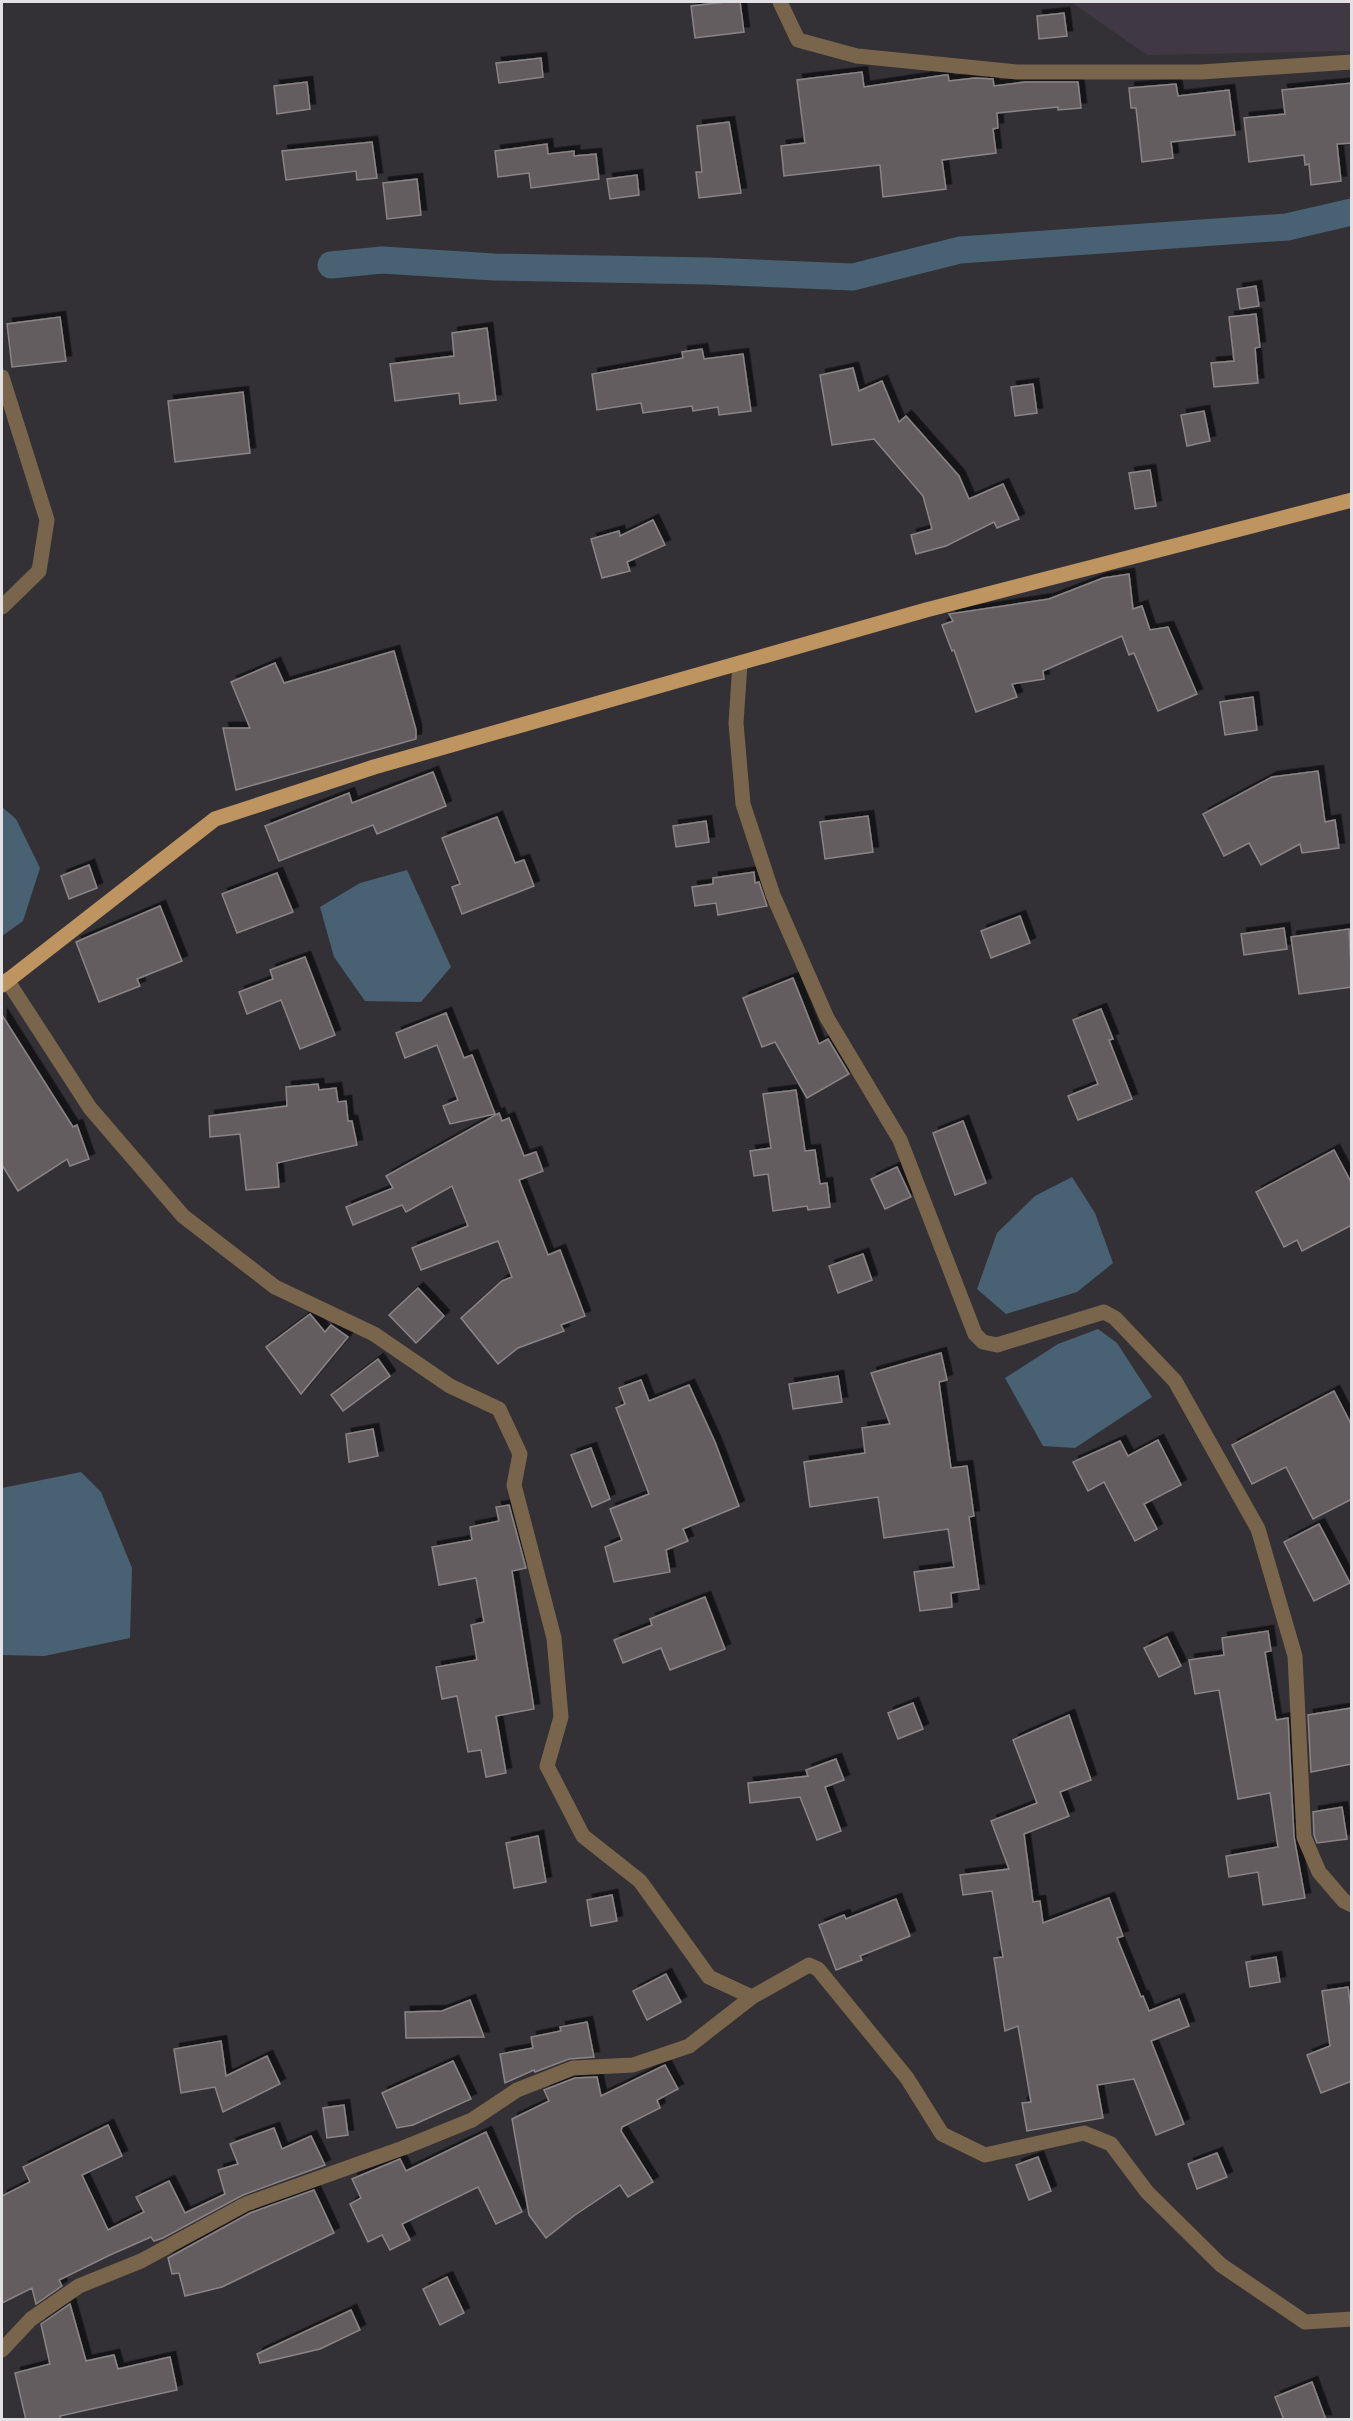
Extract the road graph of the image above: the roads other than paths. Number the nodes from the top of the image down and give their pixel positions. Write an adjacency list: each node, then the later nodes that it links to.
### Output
1 (780, 2): 2 (street)
2 (1352, 62)
3 (2, 377): 5 (street)
4 (1352, 500): 6 (main road)
5 (2, 607)
6 (740, 663): 7 (main road); 8 (street)
7 (4, 982): 9 (street)
8 (1352, 1905)
9 (752, 1997): 10 (street); 11 (street)
10 (1352, 2319)
11 (2, 2350)

